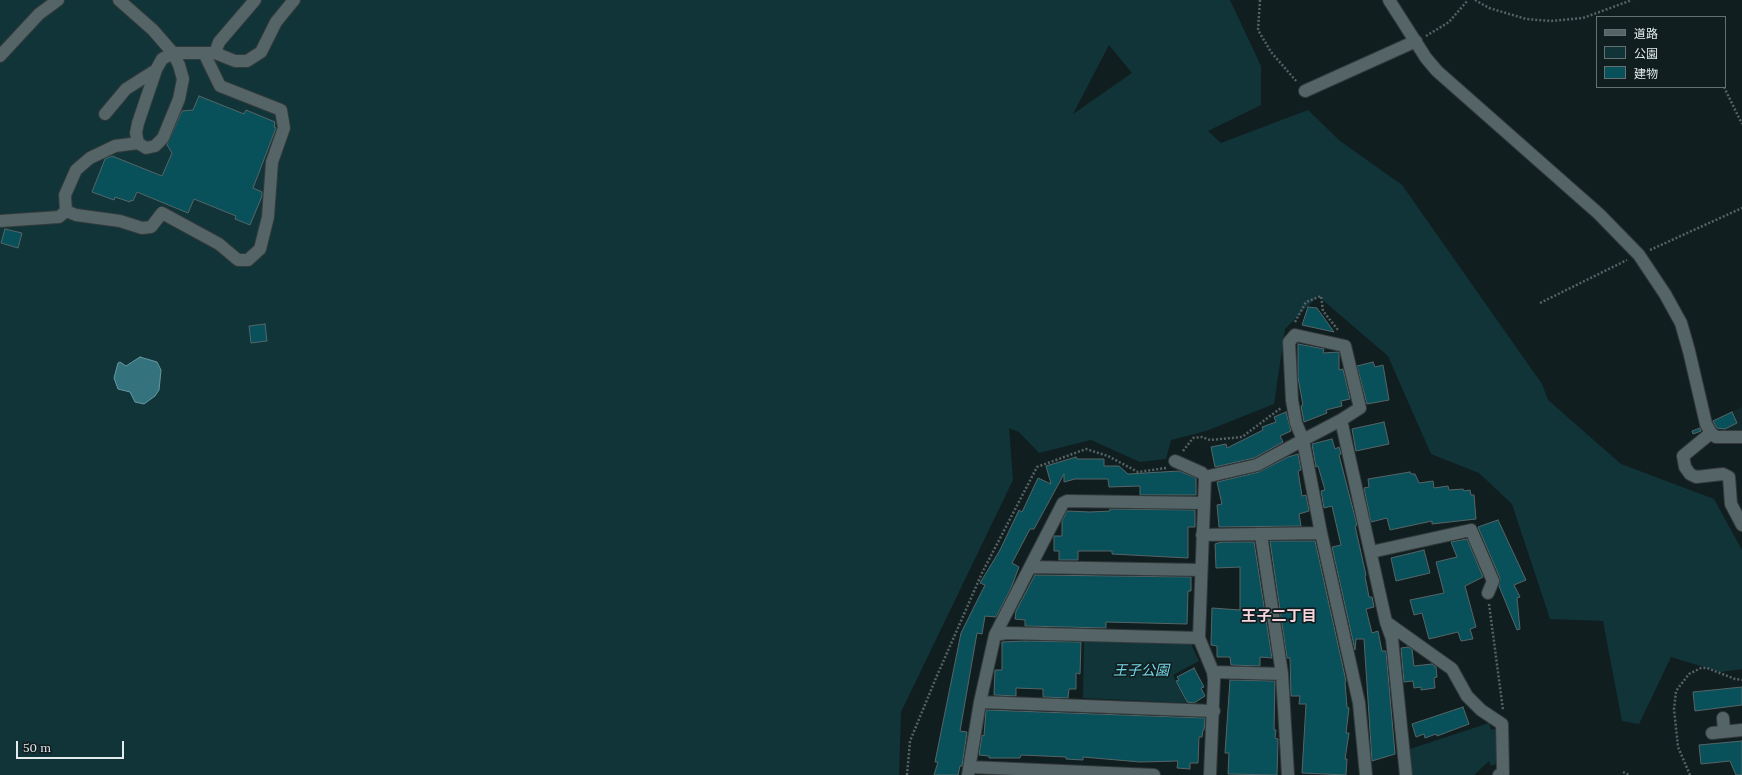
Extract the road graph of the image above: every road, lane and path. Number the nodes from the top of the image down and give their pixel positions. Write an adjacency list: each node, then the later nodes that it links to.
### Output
1 (58, 0): 13 (street)
2 (119, 0): 11 (street)
3 (255, 0): 12 (street)
4 (294, 0): 12 (street)
5 (1260, 0): 16 (path)
6 (1389, 0): 10 (street)
7 (1468, 0): 10 (path)
8 (1475, 0): 9 (path)
9 (1632, 0)
10 (1416, 41): 16 (street); 26 (street)
11 (173, 53): 12 (street); 14 (street); 19 (street)
12 (210, 53): 20 (street)
13 (0, 56)
14 (156, 70): 17 (street); 19 (street)
15 (1724, 88): 18 (path)
16 (1305, 91)
17 (105, 114)
18 (1742, 124)
19 (138, 143): 20 (street)
20 (66, 211): 21 (street)
21 (0, 221)
22 (1295, 335): 23 (street); 23 (path); 24 (street)
23 (1339, 345): 25 (street)
24 (1293, 409): 28 (street); 29 (path)
25 (1341, 420): 28 (street); 36 (street)
26 (1711, 433): 27 (street); 32 (street)
27 (1742, 437)
28 (1303, 440): 30 (street); 33 (street)
29 (1175, 461): 30 (street); 55 (path)
30 (1205, 477): 31 (street)
31 (1203, 503): 34 (street); 37 (street)
32 (1742, 525)
33 (1321, 533): 35 (street); 59 (street)
34 (1202, 535): 35 (street); 38 (street)
35 (1261, 535): 44 (street)
36 (1371, 552): 39 (street); 40 (street)
37 (1030, 567): 38 (street); 41 (street)
38 (1200, 570): 42 (street)
39 (1488, 593): 49 (path)
40 (1386, 622): 49 (street); 60 (street)
41 (995, 635): 42 (street); 46 (street)
42 (1199, 638): 43 (street)
43 (1213, 672): 44 (street); 47 (street)
44 (1282, 674): 58 (street)
45 (1742, 680): 63 (path)
46 (980, 702): 47 (street); 53 (street)
47 (1214, 712): 57 (street)
48 (1723, 718): 51 (street)
49 (1502, 724): 61 (street)
50 (1742, 730): 51 (street)
51 (1724, 731): 52 (street)
52 (1712, 733)
53 (969, 771): 56 (street)
54 (1623, 772): 62 (path)
55 (907, 775)
56 (1154, 775)
57 (1210, 775)
58 (1288, 775)
59 (1366, 775)
60 (1406, 775)
61 (1499, 775)
62 (1629, 775)
63 (1690, 775)

